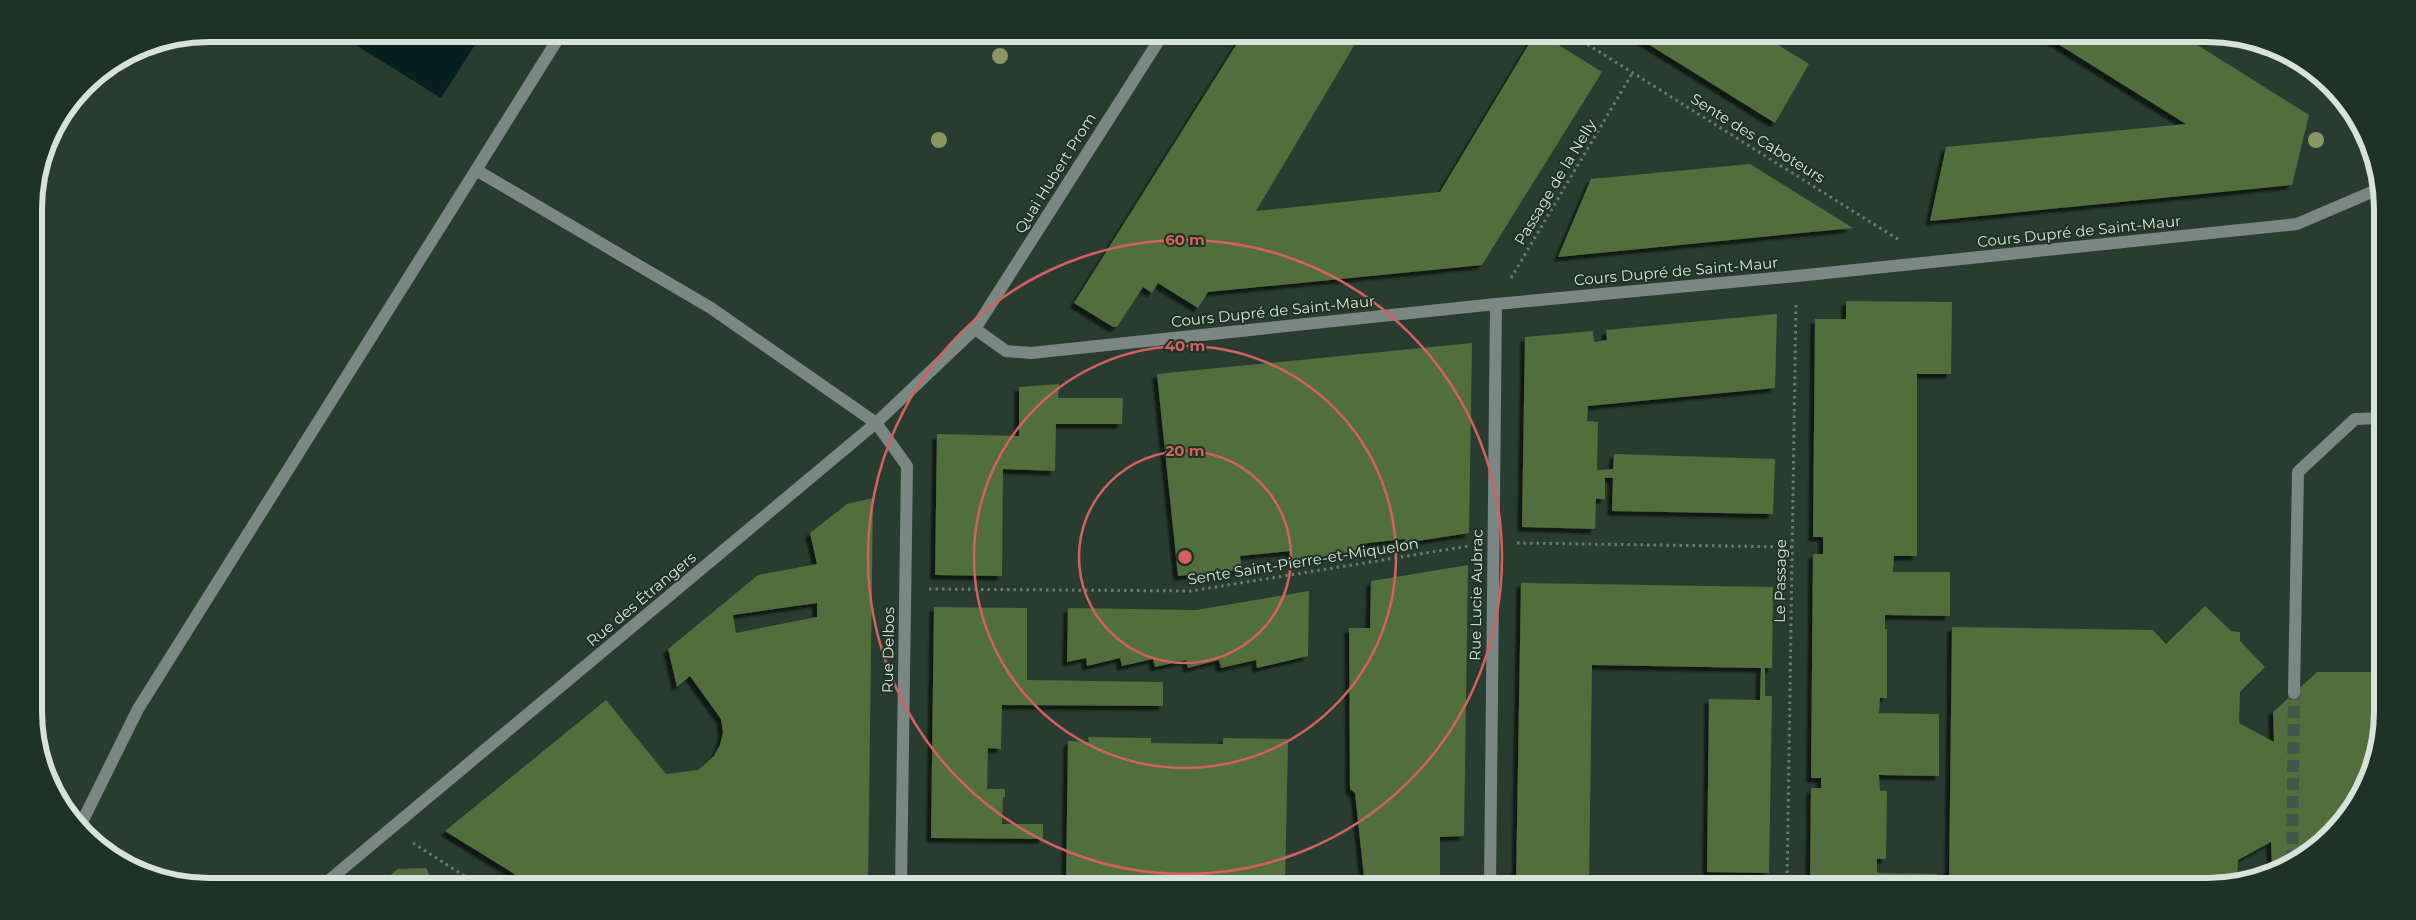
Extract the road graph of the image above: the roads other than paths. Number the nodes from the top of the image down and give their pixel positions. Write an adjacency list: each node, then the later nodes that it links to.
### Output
1 (555, 43): 3 (street)
2 (1158, 43): 6 (street, Quai Hubert Prom)
3 (476, 170): 8 (street, Rue Delbos); 10 (street)
4 (2372, 191): 5 (street, Cours Dupré de Saint-Maur)
5 (1496, 304): 6 (street, Cours Dupré de Saint-Maur); 11 (street, Rue Lucie Aubrac)
6 (974, 329): 8 (street, Rue des Étrangers)
7 (2374, 418): 9 (street)
8 (876, 423): 12 (street, Rue des Étrangers); 13 (street, Rue Delbos)
9 (2294, 693)
10 (83, 820)
11 (1490, 877)
12 (332, 878)
13 (901, 878)

